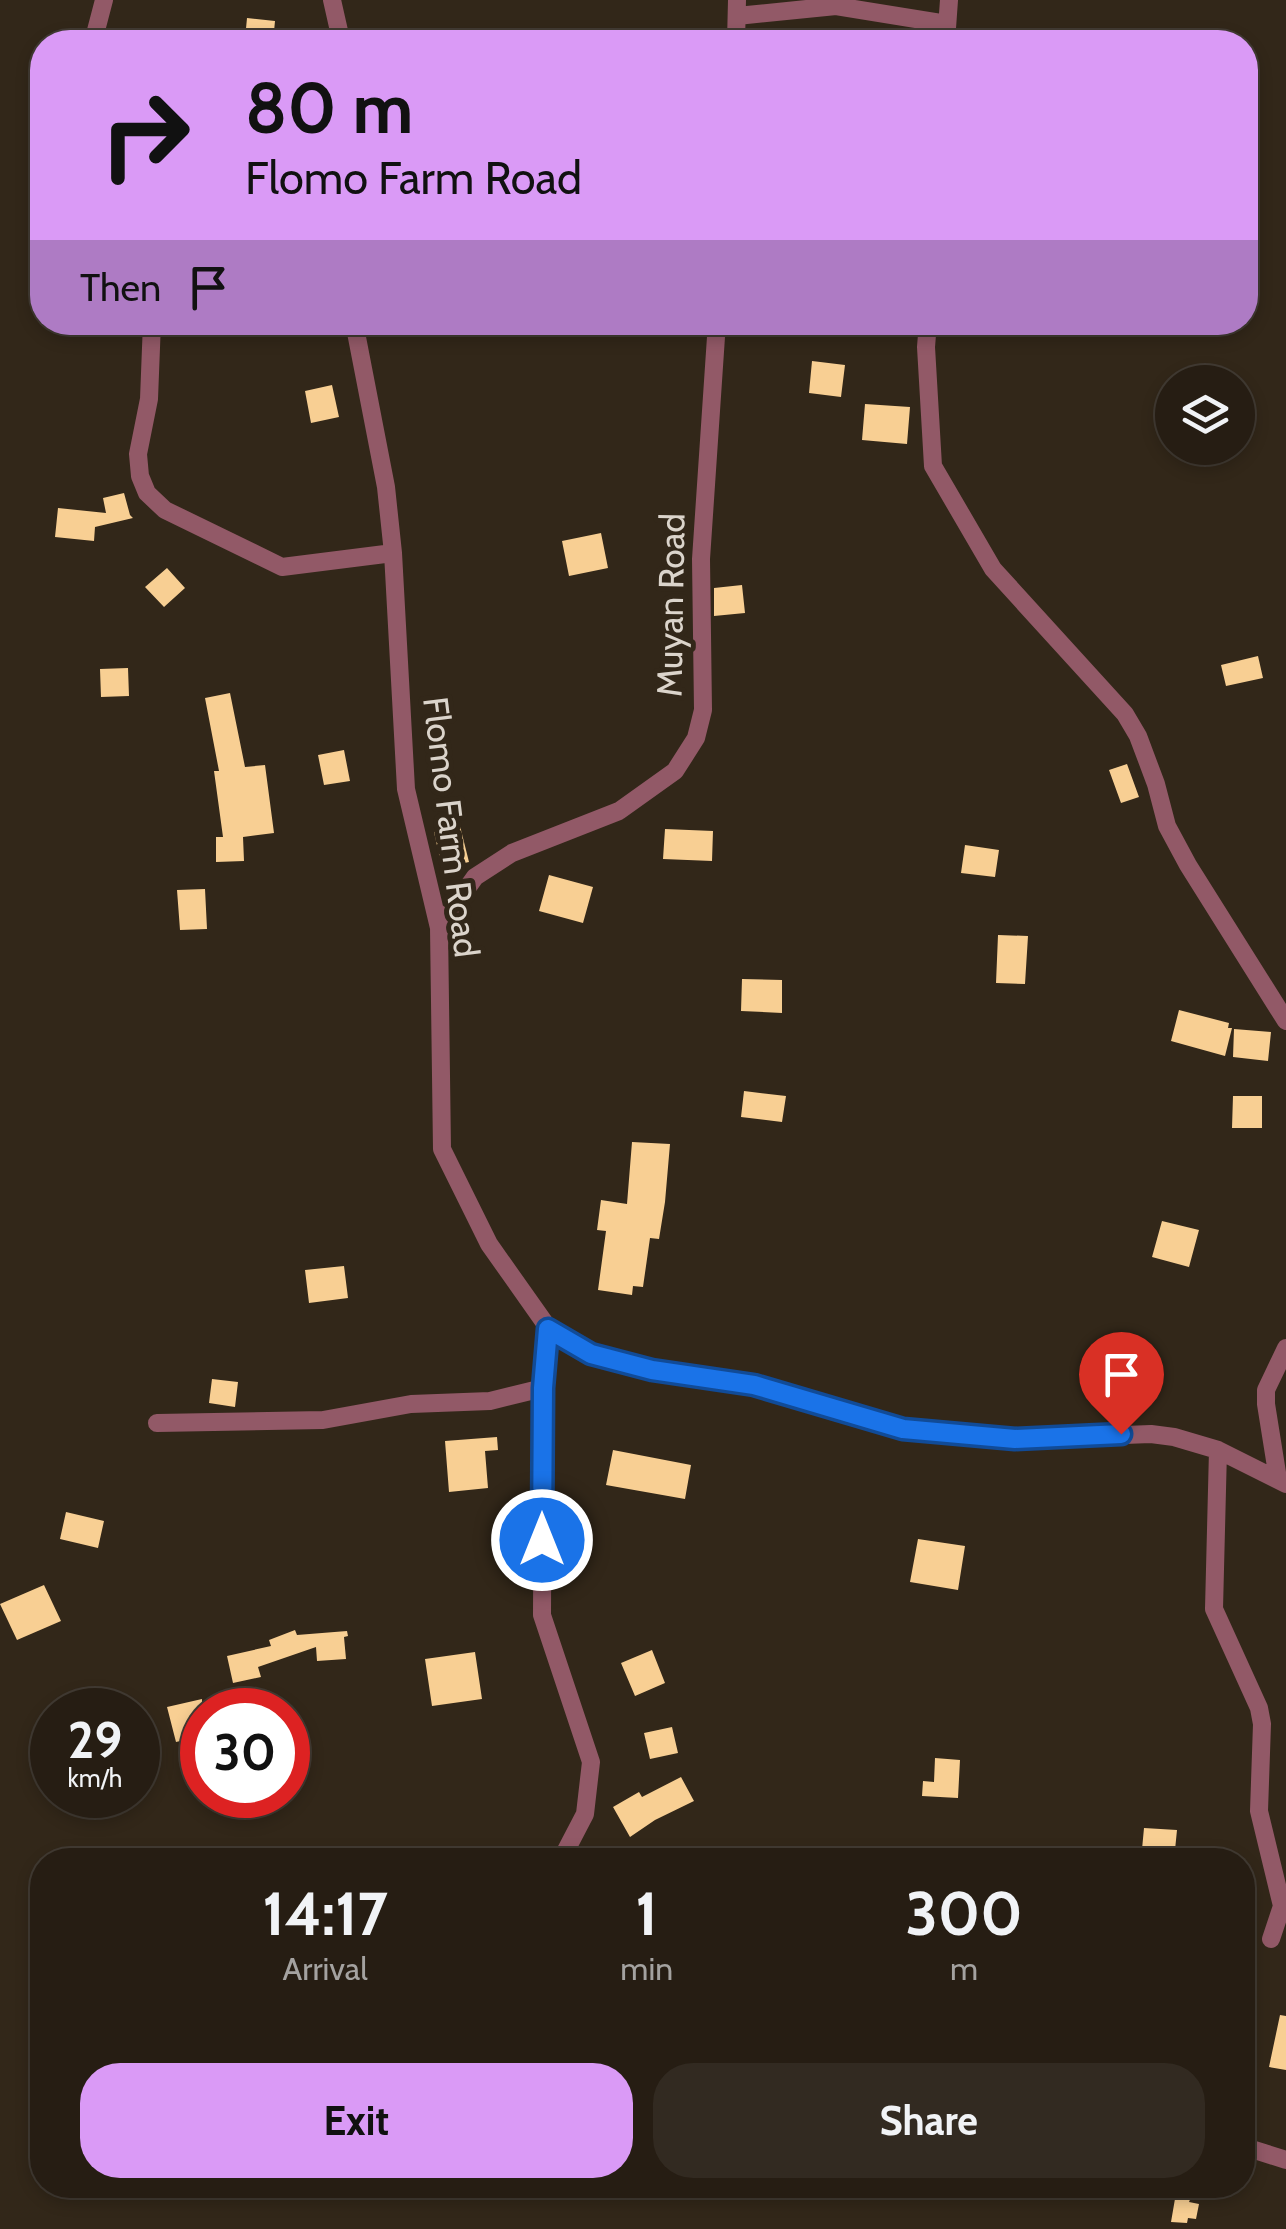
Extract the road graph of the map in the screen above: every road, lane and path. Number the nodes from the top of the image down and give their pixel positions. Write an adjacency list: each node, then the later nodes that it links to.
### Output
1 (104, 0): 5 (street)
2 (332, 0): 6 (street)
3 (949, 0): 8 (street)
4 (737, 8): 7 (street)
5 (95, 30)
6 (340, 30)
7 (935, 30)
8 (947, 30)
9 (151, 335): 13 (street)
10 (357, 335): 13 (street, Flomo Farm Road)
11 (716, 335): 14 (street, Muyan Road)
12 (927, 335): 15 (street)
13 (393, 553): 14 (street, Flomo Farm Road)
14 (439, 928): 16 (street, Flomo Farm Road)
15 (1286, 1021)
16 (548, 1329): 18 (street); 20 (street, Flomo Farm Road)
17 (1286, 1348): 21 (street)
18 (543, 1388): 19 (street); 22 (street)
19 (158, 1423)
20 (1218, 1450): 21 (street, Flomo Farm Road); 23 (street)
21 (1282, 1482)
22 (567, 1848)
23 (1272, 1939)
24 (1255, 2150): 25 (street)
25 (1286, 2160)

